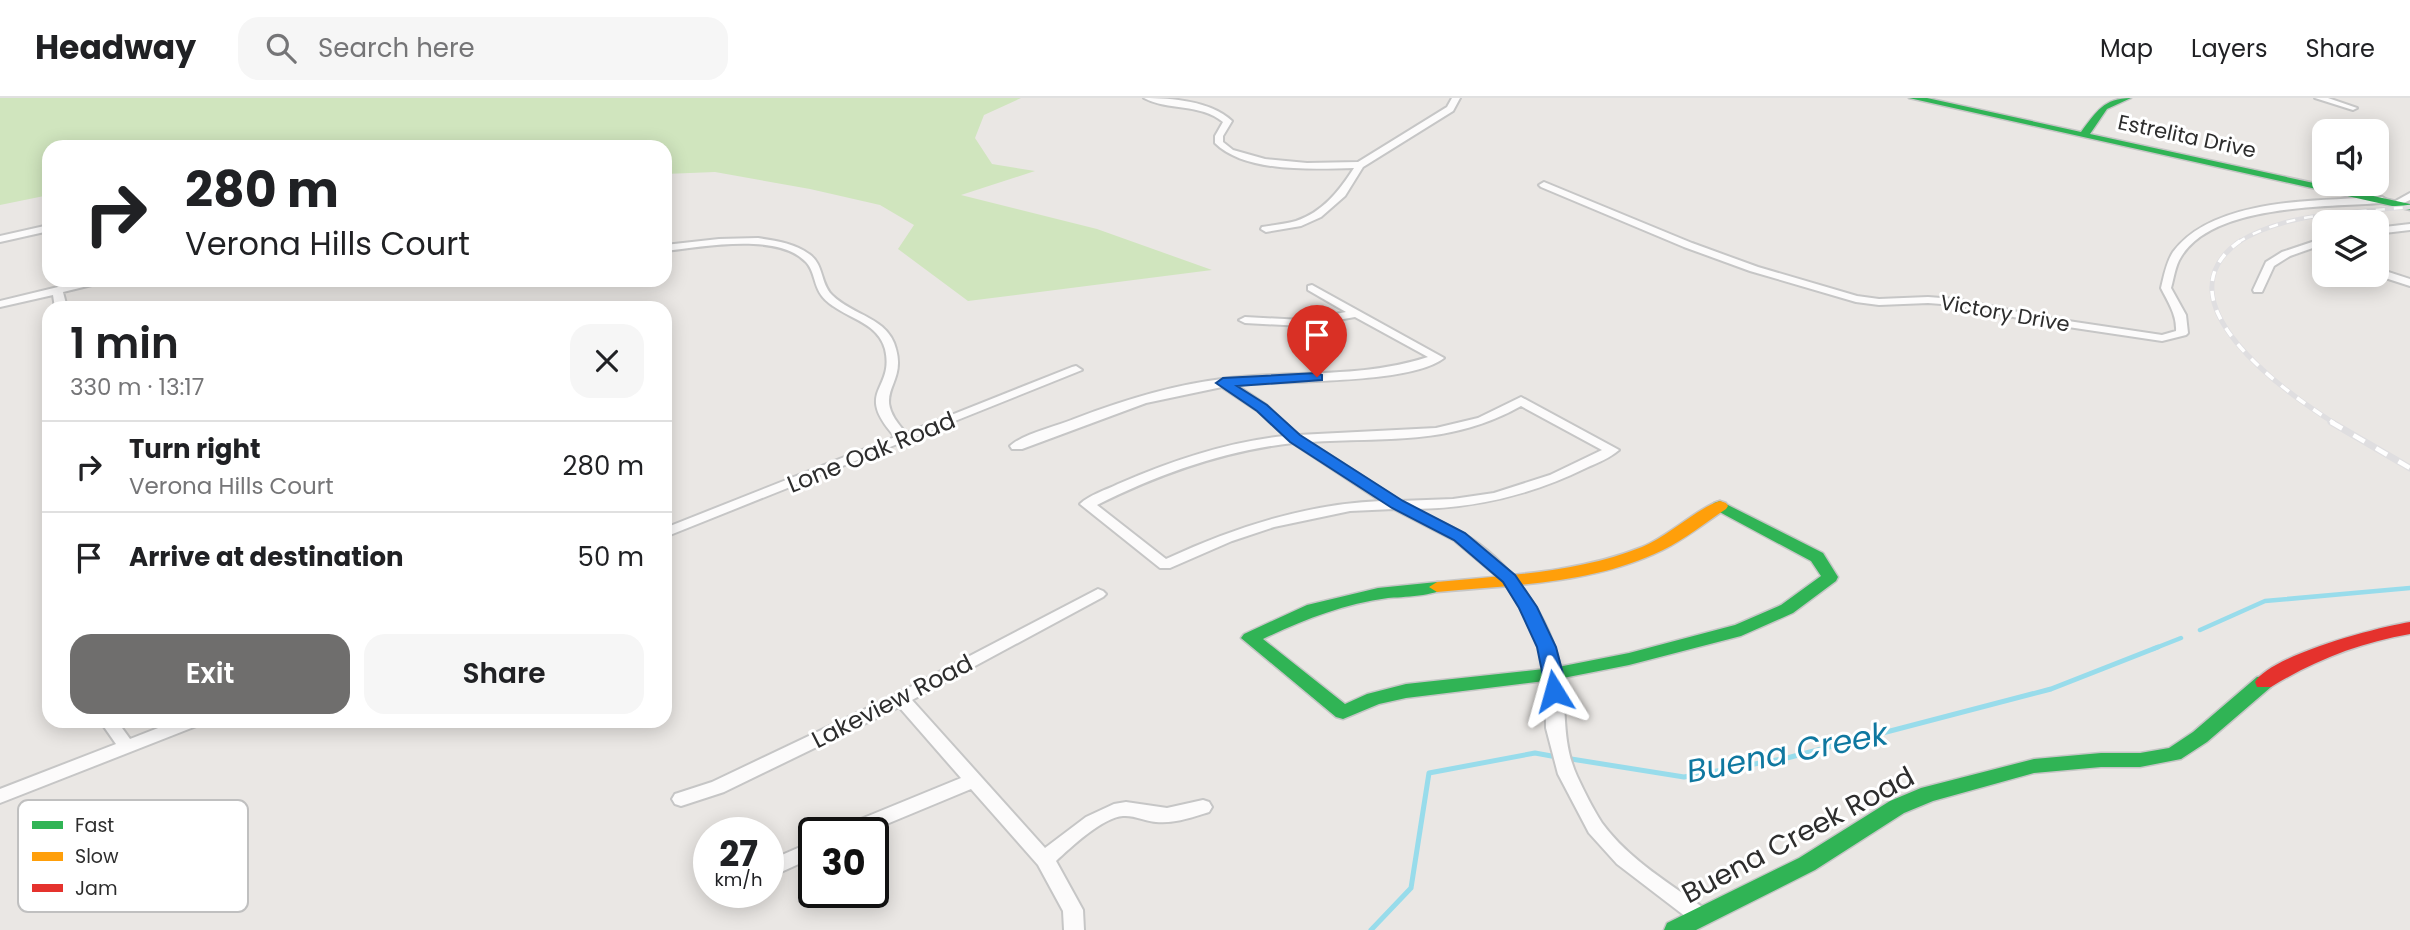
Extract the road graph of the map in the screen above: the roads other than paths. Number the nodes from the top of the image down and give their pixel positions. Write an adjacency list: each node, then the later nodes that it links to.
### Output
1 (1148, 98): 8 (street)
2 (1456, 98): 8 (street)
3 (2126, 98): 7 (street)
4 (2319, 98): 6 (street)
5 (1920, 99): 7 (street, Estrelita Drive)
6 (2353, 108)
7 (2084, 135): 10 (street, Estrelita Drive)
8 (1360, 164): 12 (street)
9 (1544, 185): 10 (street, Victory Drive)
10 (2400, 201)
11 (2410, 227): 13 (street)
12 (1266, 229)
13 (2389, 229)
14 (42, 230): 15 (street)
15 (0, 239)
16 (2312, 247): 23 (street)
17 (672, 248): 30 (street)
18 (2389, 276): 19 (street)
19 (2410, 283)
20 (70, 287): 22 (street)
21 (1311, 288): 26 (street)
22 (57, 290): 24 (street); 25 (street)
23 (2258, 290)
24 (59, 301)
25 (0, 304)
26 (1356, 313): 27 (street); 29 (street)
27 (1245, 320)
28 (1076, 370): 30 (street, Lone Oak Road)
29 (1223, 383): 31 (street); 32 (street)
30 (903, 438): 34 (street, Lone Oak Road)
31 (1295, 439): 33 (street); 33 (street); 33 (street)
32 (1017, 446)
33 (1397, 505): 35 (street)
34 (672, 530)
35 (1509, 579): 38 (street); 38 (street); 38 (street)
36 (1098, 594): 39 (street, Lakeview Road)
37 (2410, 628): 49 (street, Buena Creek Road)
38 (1553, 674): 49 (street)
39 (901, 699): 43 (street); 45 (street, Lakeview Road)
40 (113, 728): 42 (street)
41 (175, 728): 42 (street)
42 (127, 747): 44 (street)
43 (975, 780): 47 (street); 48 (street)
44 (0, 796)
45 (681, 799)
46 (1203, 807): 48 (street)
47 (885, 817)
48 (1045, 860): 50 (street)
49 (1701, 917): 51 (street, Buena Creek Road)
50 (1074, 930)
51 (1675, 930)

